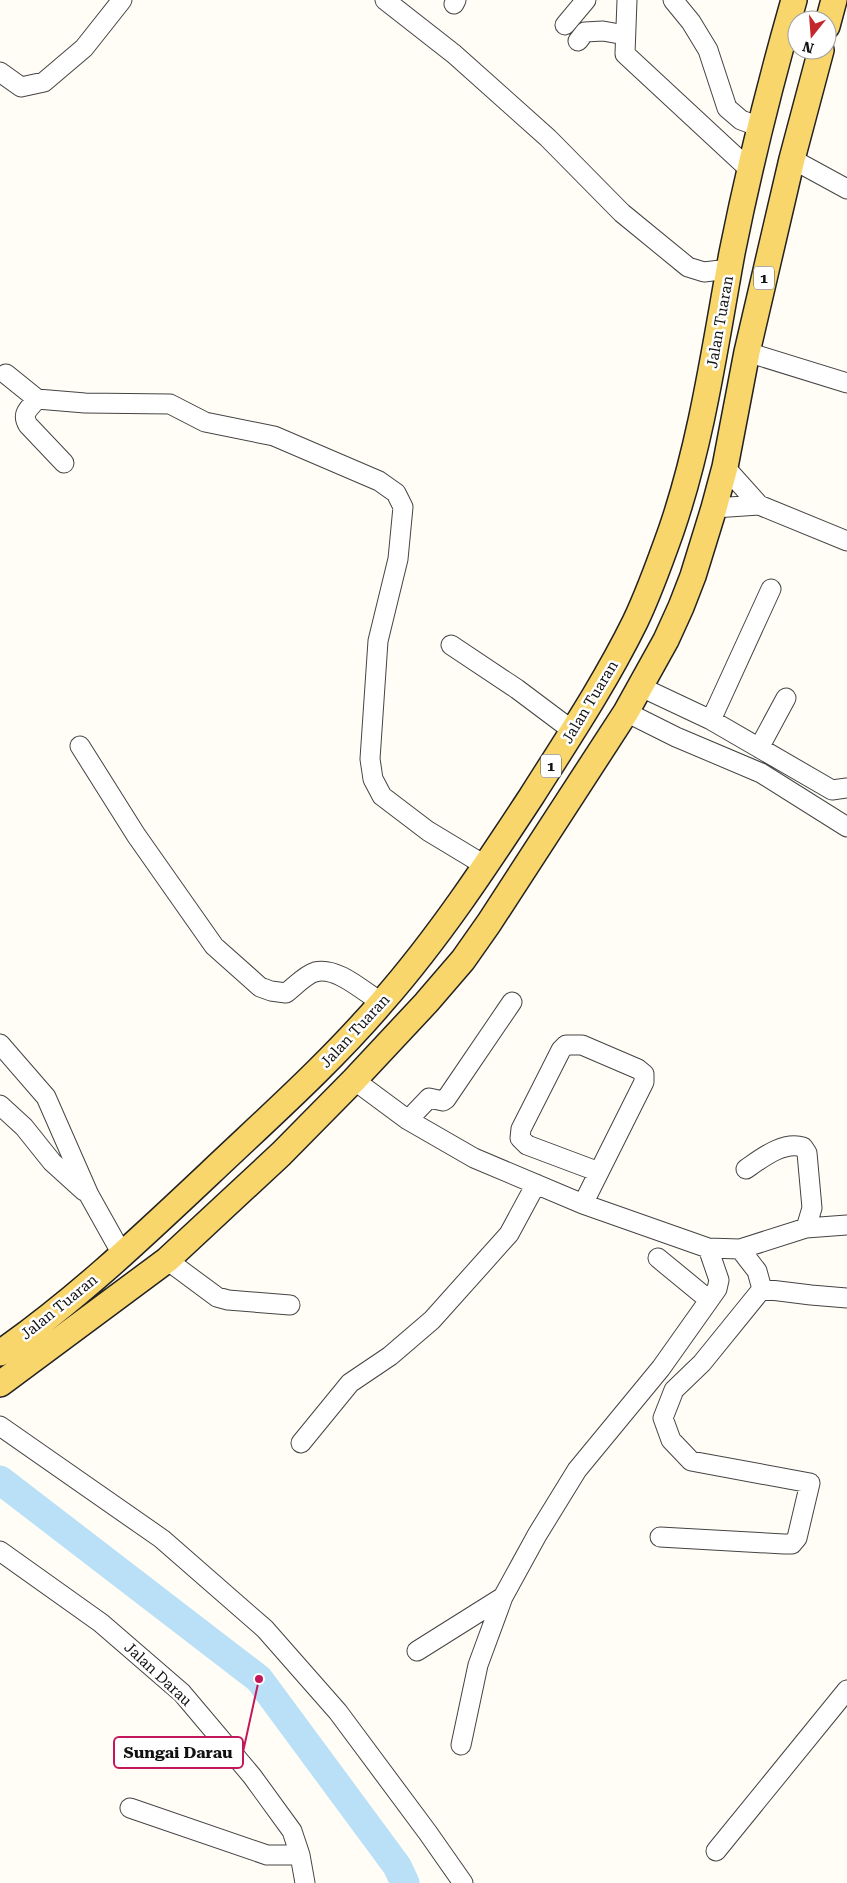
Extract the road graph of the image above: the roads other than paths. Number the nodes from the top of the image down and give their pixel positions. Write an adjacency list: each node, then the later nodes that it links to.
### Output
1 (122, 0): 11 (street)
2 (385, 0): 16 (street)
3 (586, 0): 7 (street)
4 (627, 0): 8 (street)
5 (673, 0): 12 (street)
6 (794, 0): 12 (main road, Jalan Tuaran / 1)
7 (565, 26)
8 (625, 35): 9 (street); 14 (street)
9 (578, 41)
10 (818, 60): 13 (main road, Jalan Tuaran / 1)
11 (0, 72)
12 (760, 127): 14 (main road, Jalan Tuaran / 1)
13 (792, 159): 15 (street); 17 (main road, Jalan Tuaran / 1)
14 (750, 170): 16 (main road, Jalan Tuaran / 1)
15 (847, 189)
16 (730, 269): 32 (main road, Jalan Tuaran / 1)
17 (747, 352): 19 (street); 22 (main road, Jalan Tuaran / 1)
18 (6, 374): 20 (street)
19 (847, 383)
20 (37, 399): 21 (street); 37 (street)
21 (64, 464)
22 (725, 467): 23 (street); 24 (main road, Jalan Tuaran / 1)
23 (759, 505): 24 (street); 25 (street)
24 (714, 508): 28 (main road, Jalan Tuaran / 1)
25 (847, 541)
26 (772, 589): 31 (street)
27 (451, 645): 32 (street)
28 (641, 687): 30 (main road, Jalan Tuaran / 1); 31 (street)
29 (786, 698): 34 (street)
30 (626, 712): 36 (street); 40 (main road, Jalan Tuaran / 1)
31 (711, 720): 34 (street)
32 (573, 731): 37 (main road, Jalan Tuaran / 1)
33 (80, 746): 39 (street)
34 (758, 748): 35 (street)
35 (847, 788)
36 (847, 827)
37 (486, 866): 39 (main road, Jalan Tuaran / 1)
38 (512, 1002): 44 (street)
39 (382, 1004): 50 (main road, Jalan Tuaran / 1)
40 (408, 1022): 42 (main road, Jalan Tuaran / 1); 50 (main road)
41 (0, 1044): 48 (street)
42 (354, 1080): 44 (street); 57 (main road, Jalan Tuaran / 1)
43 (0, 1105): 48 (street)
44 (408, 1120): 47 (street)
45 (746, 1169): 52 (street)
46 (599, 1172): 46 (street); 49 (street)
47 (536, 1184): 49 (street); 65 (street)
48 (89, 1195): 55 (street)
49 (583, 1204): 53 (street)
50 (162, 1218): 55 (main road, Jalan Tuaran / 1)
51 (847, 1225): 52 (street)
52 (806, 1228): 54 (street)
53 (708, 1248): 54 (street); 60 (street)
54 (740, 1249): 58 (street)
55 (122, 1254): 62 (main road, Jalan Tuaran / 1)
56 (658, 1258): 60 (street)
57 (167, 1260): 61 (street); 63 (main road, Jalan Tuaran / 1)
58 (762, 1289): 59 (street); 66 (street)
59 (847, 1298)
60 (709, 1300): 68 (street)
61 (290, 1305)
62 (0, 1353)
63 (0, 1384)
64 (0, 1426): 76 (street)
65 (301, 1443)
66 (660, 1537)
67 (0, 1551): 74 (street, Jalan Darau)
68 (503, 1597): 69 (street); 71 (street)
69 (417, 1651)
70 (847, 1690): 73 (street)
71 (460, 1745)
72 (130, 1808): 74 (street)
73 (716, 1851)
74 (300, 1855): 75 (street, Jalan Darau)
75 (305, 1883)
76 (463, 1883)

